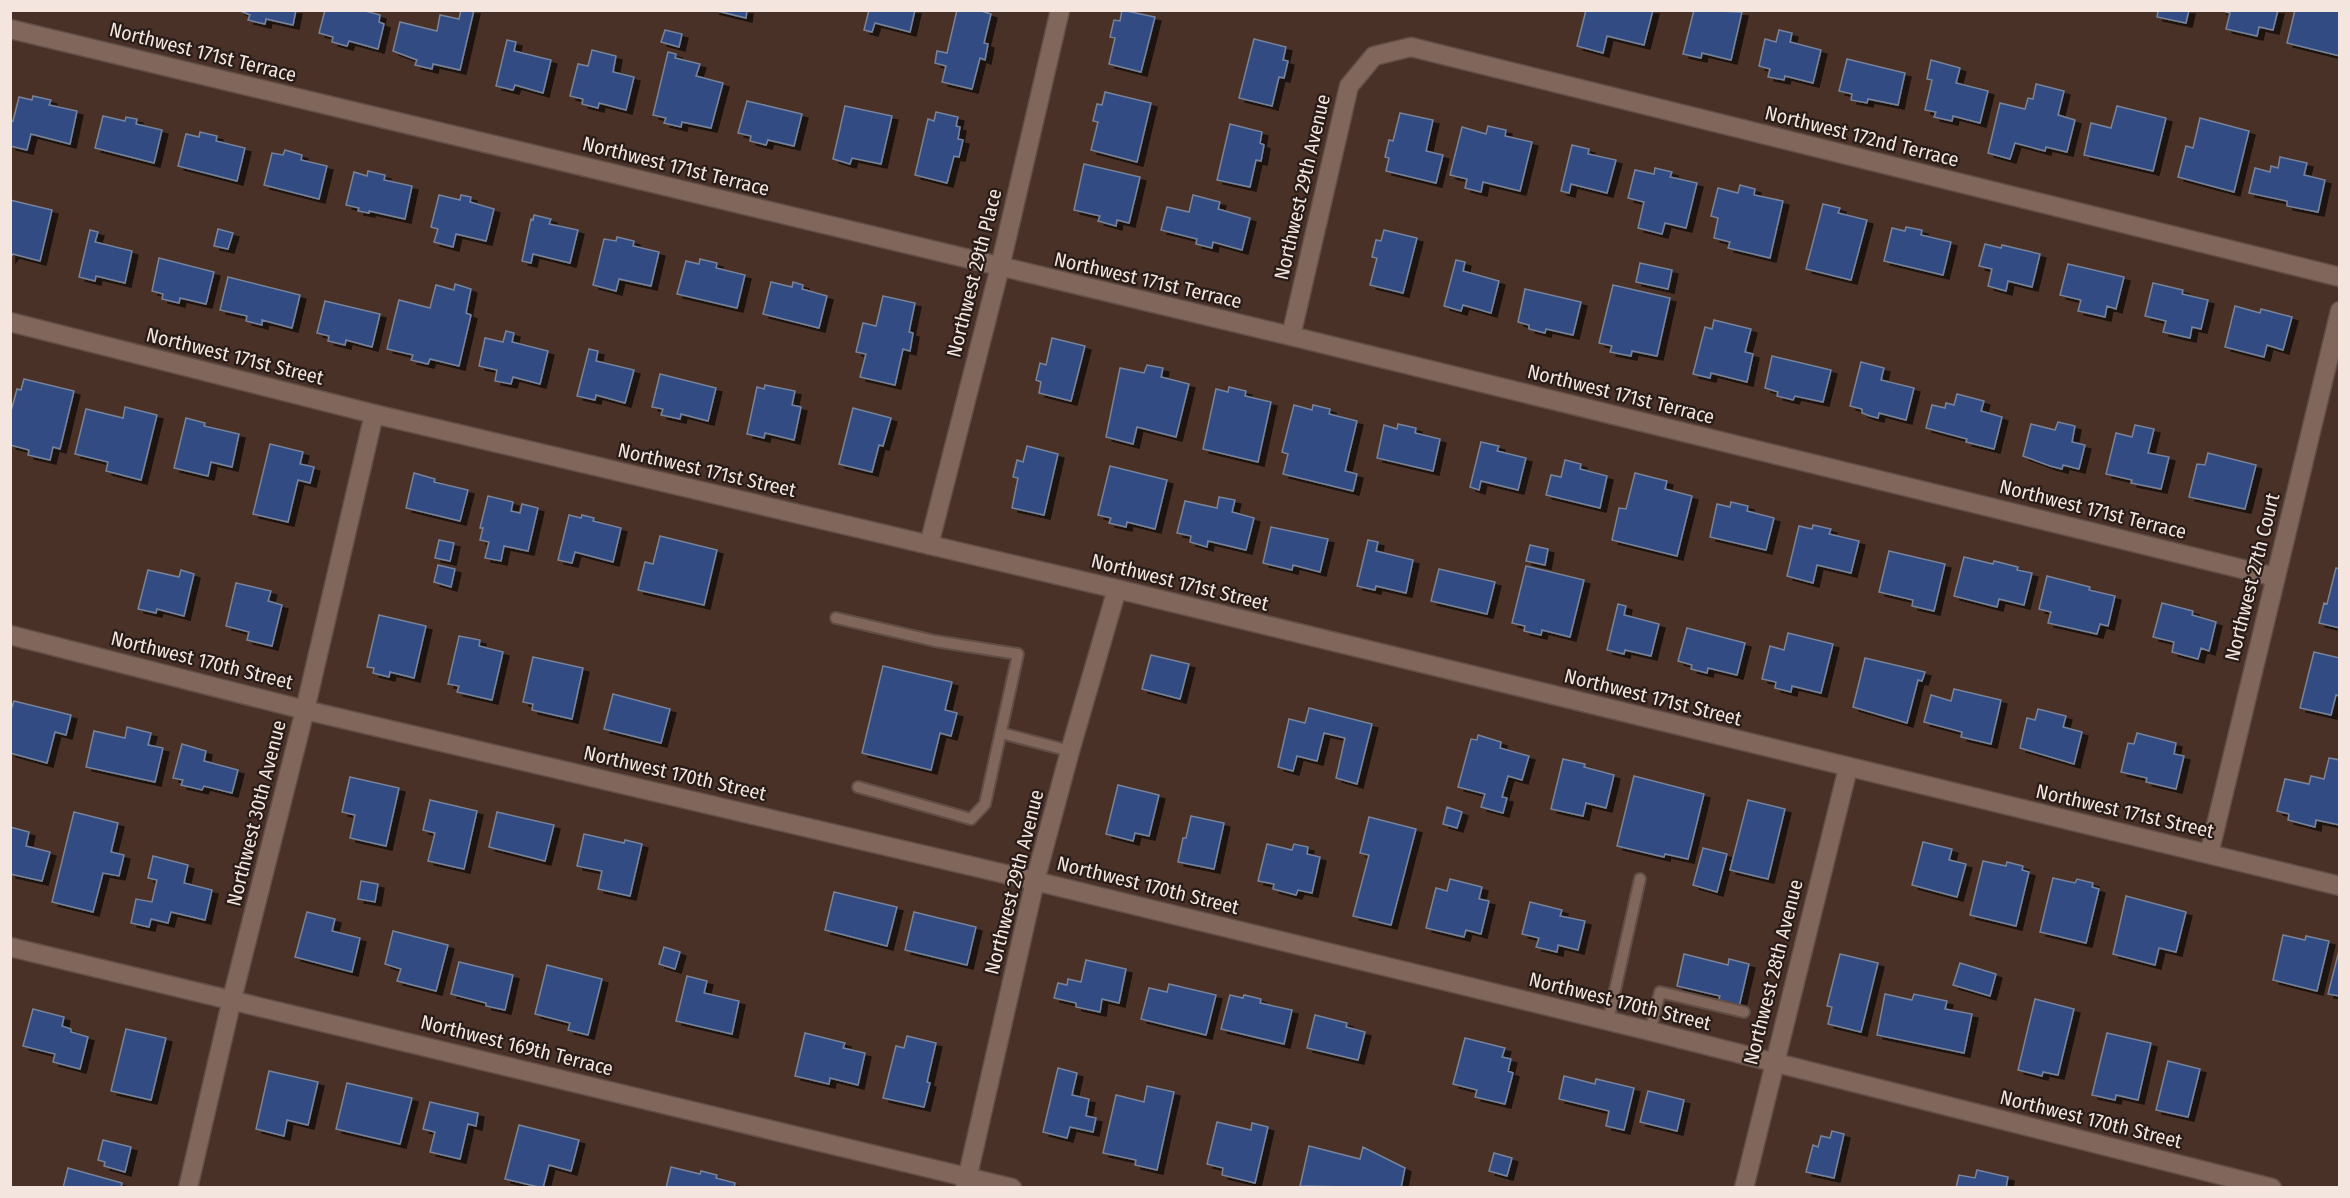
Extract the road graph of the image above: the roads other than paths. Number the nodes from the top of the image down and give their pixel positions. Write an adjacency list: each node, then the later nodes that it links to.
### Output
1 (1060, 10): 4 (street, Northwest 29th Place)
2 (10, 29): 4 (street, Northwest 171st Terrace)
3 (1374, 56): 5 (street, Northwest 172nd Terrace); 8 (street, Northwest 29th Avenue)
4 (1000, 267): 8 (street, Northwest 171st Terrace); 10 (street, Northwest 29th Place)
5 (2340, 277)
6 (2340, 311): 11 (street, Northwest 27th Court)
7 (10, 322): 9 (street, Northwest 171st Street)
8 (1291, 336): 11 (street, Northwest 171st Terrace)
9 (374, 414): 10 (street, Northwest 171st Street); 15 (street, Northwest 30th Avenue)
10 (929, 545): 12 (street, Northwest 171st Street)
11 (2275, 577): 20 (street, Northwest 27th Court)
12 (1117, 589): 17 (street, Northwest 29th Avenue); 18 (street, Northwest 171st Street)
13 (836, 618): 16 (lane)
14 (10, 635): 15 (street, Northwest 170th Street)
15 (305, 710): 22 (street, Northwest 170th Street); 25 (street, Northwest 30th Avenue)
16 (1001, 733): 17 (lane); 19 (lane)
17 (1070, 751): 22 (street, Northwest 29th Avenue)
18 (1848, 768): 20 (street, Northwest 171st Street); 29 (street, Northwest 28th Avenue)
19 (858, 787)
20 (2209, 854): 23 (street, Northwest 171st Street)
21 (1640, 879): 27 (lane)
22 (1035, 880): 27 (street, Northwest 170th Street); 30 (street, Northwest 29th Avenue)
23 (2340, 886)
24 (10, 947): 25 (street, Northwest 169th Terrace)
25 (232, 999): 30 (street, Northwest 169th Terrace); 31 (street, Northwest 30th Avenue)
26 (1744, 1012): 28 (lane)
27 (1608, 1021): 28 (street, Northwest 170th Street)
28 (1650, 1031): 29 (street, Northwest 170th Street)
29 (1774, 1063): 33 (street, Northwest 28th Avenue); 34 (street, Northwest 170th Street)
30 (966, 1182): 32 (street, Northwest 169th Terrace)
31 (188, 1188)
32 (1012, 1188)
33 (1744, 1188)
34 (2272, 1188)

